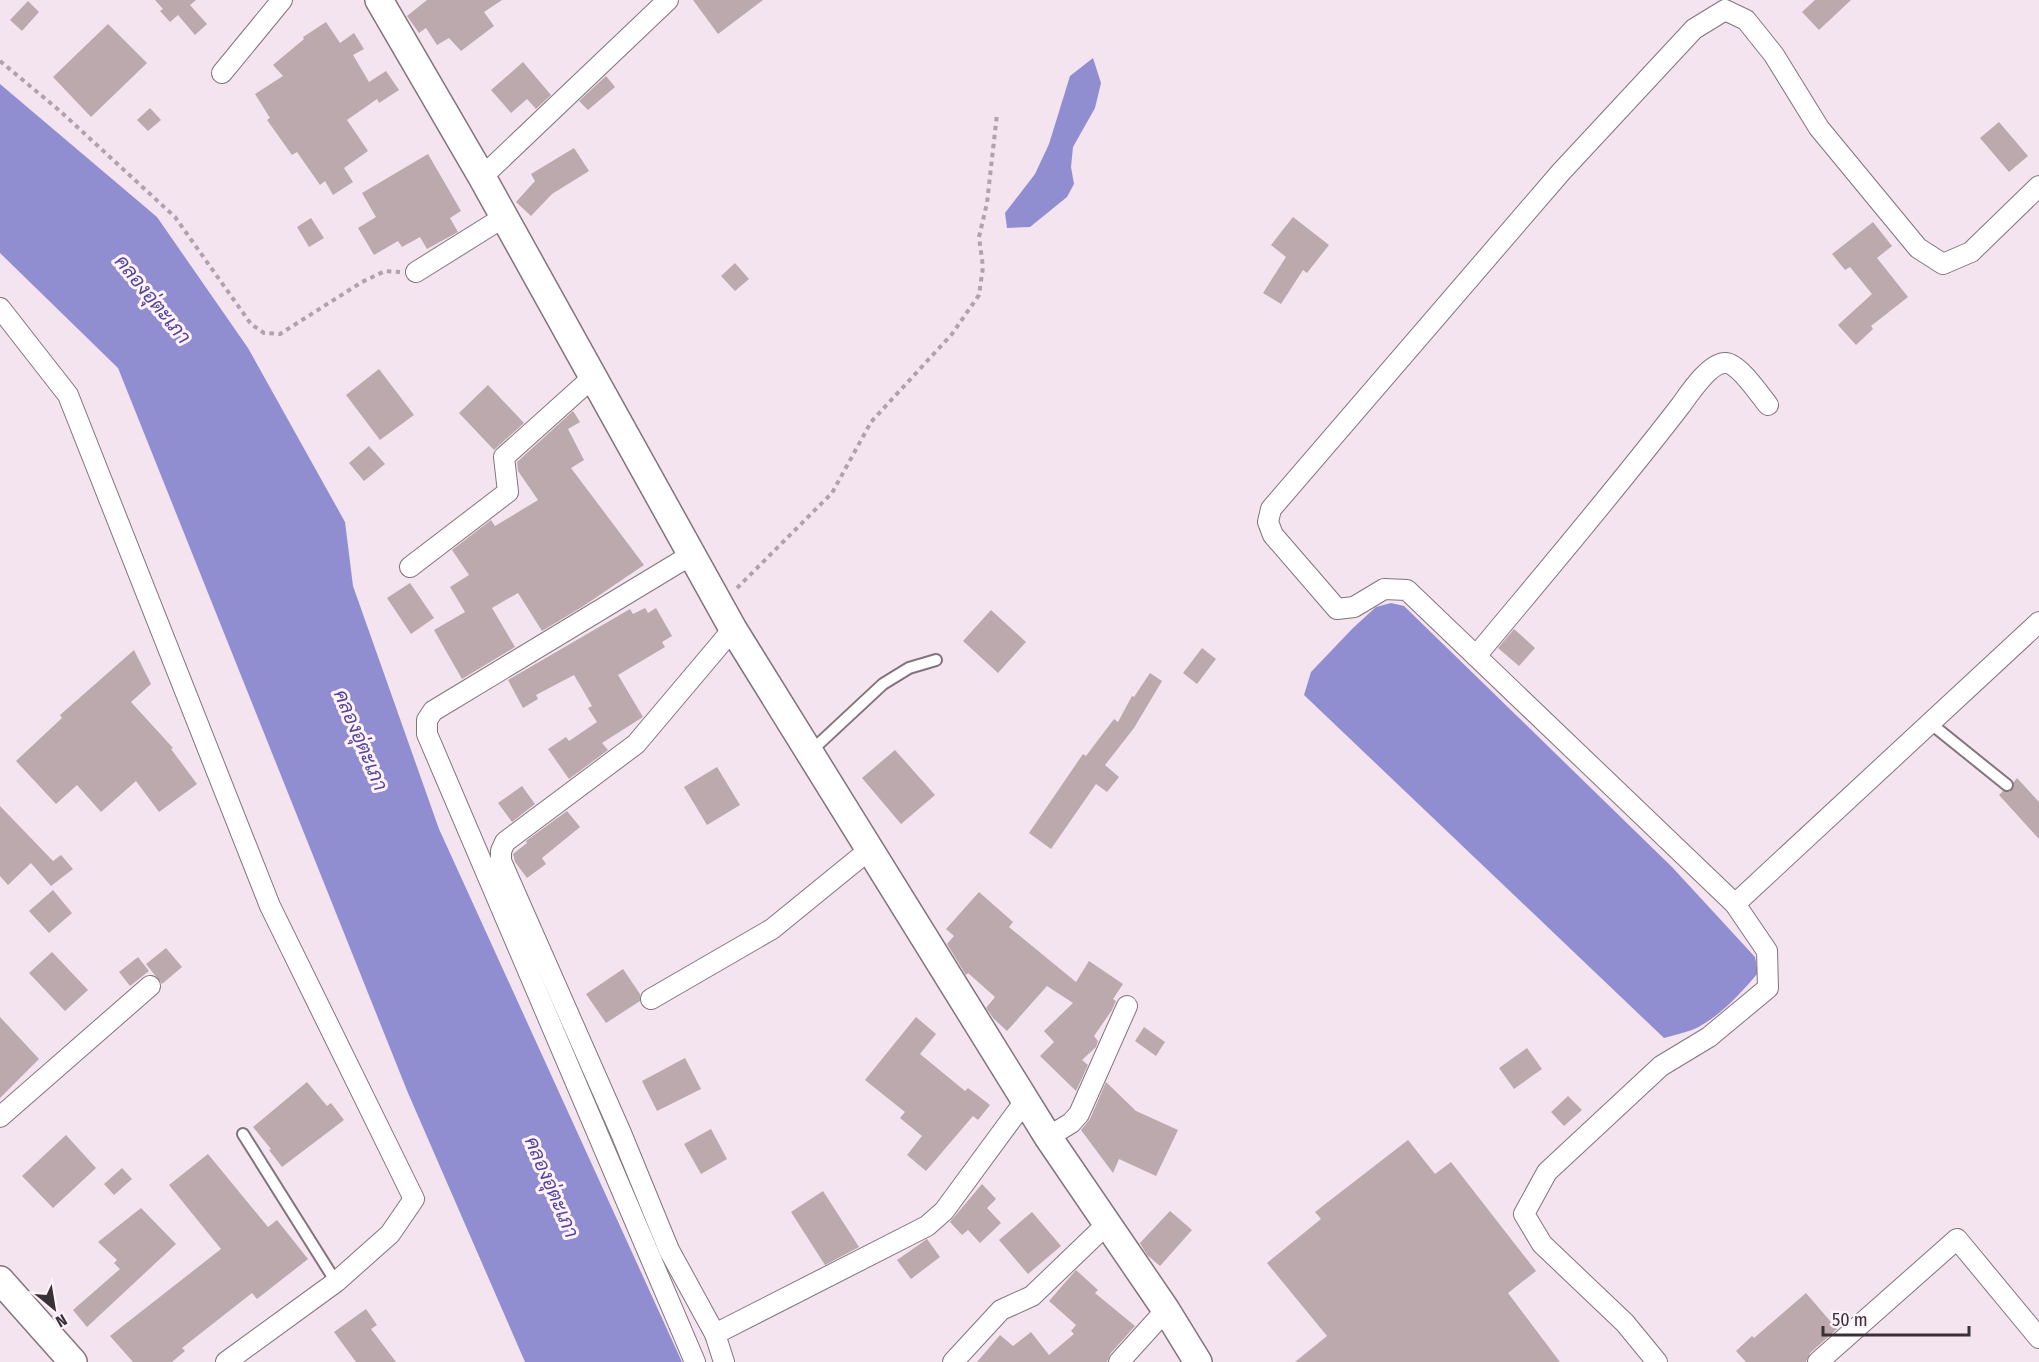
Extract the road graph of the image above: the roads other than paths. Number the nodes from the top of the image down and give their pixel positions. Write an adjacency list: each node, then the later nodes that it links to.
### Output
1 (282, 0): 4 (street)
2 (380, 0): 5 (street)
3 (668, 0): 5 (street)
4 (222, 73)
5 (482, 177): 7 (street)
6 (2039, 186): 16 (street)
7 (504, 217): 8 (street); 10 (street)
8 (416, 272)
9 (0, 308): 32 (street)
10 (592, 378): 12 (street); 13 (street)
11 (1768, 405): 16 (street)
12 (691, 555): 15 (street); 38 (street)
13 (410, 567)
14 (2039, 622): 18 (street)
15 (733, 629): 19 (street); 34 (street)
16 (1476, 656): 22 (street)
17 (936, 660): 19 (lane)
18 (1930, 723): 20 (lane); 22 (street)
19 (809, 754): 21 (street)
20 (2007, 785)
21 (869, 850): 24 (street); 26 (street)
22 (1735, 903): 43 (street)
23 (150, 986): 27 (street)
24 (651, 999)
25 (1127, 1006): 29 (street)
26 (1025, 1101): 29 (street); 34 (street)
27 (0, 1117)
28 (243, 1134): 32 (lane)
29 (1048, 1137): 30 (street)
30 (1107, 1224): 33 (street); 40 (street)
31 (0, 1280): 36 (street)
32 (336, 1282): 37 (street)
33 (1166, 1310): 41 (street); 42 (street)
34 (715, 1334): 39 (street)
35 (2039, 1338): 44 (street)
36 (73, 1362)
37 (226, 1362)
38 (695, 1362)
39 (724, 1362)
40 (953, 1362)
41 (1119, 1362)
42 (1198, 1362)
43 (1657, 1362)
44 (1818, 1362)

